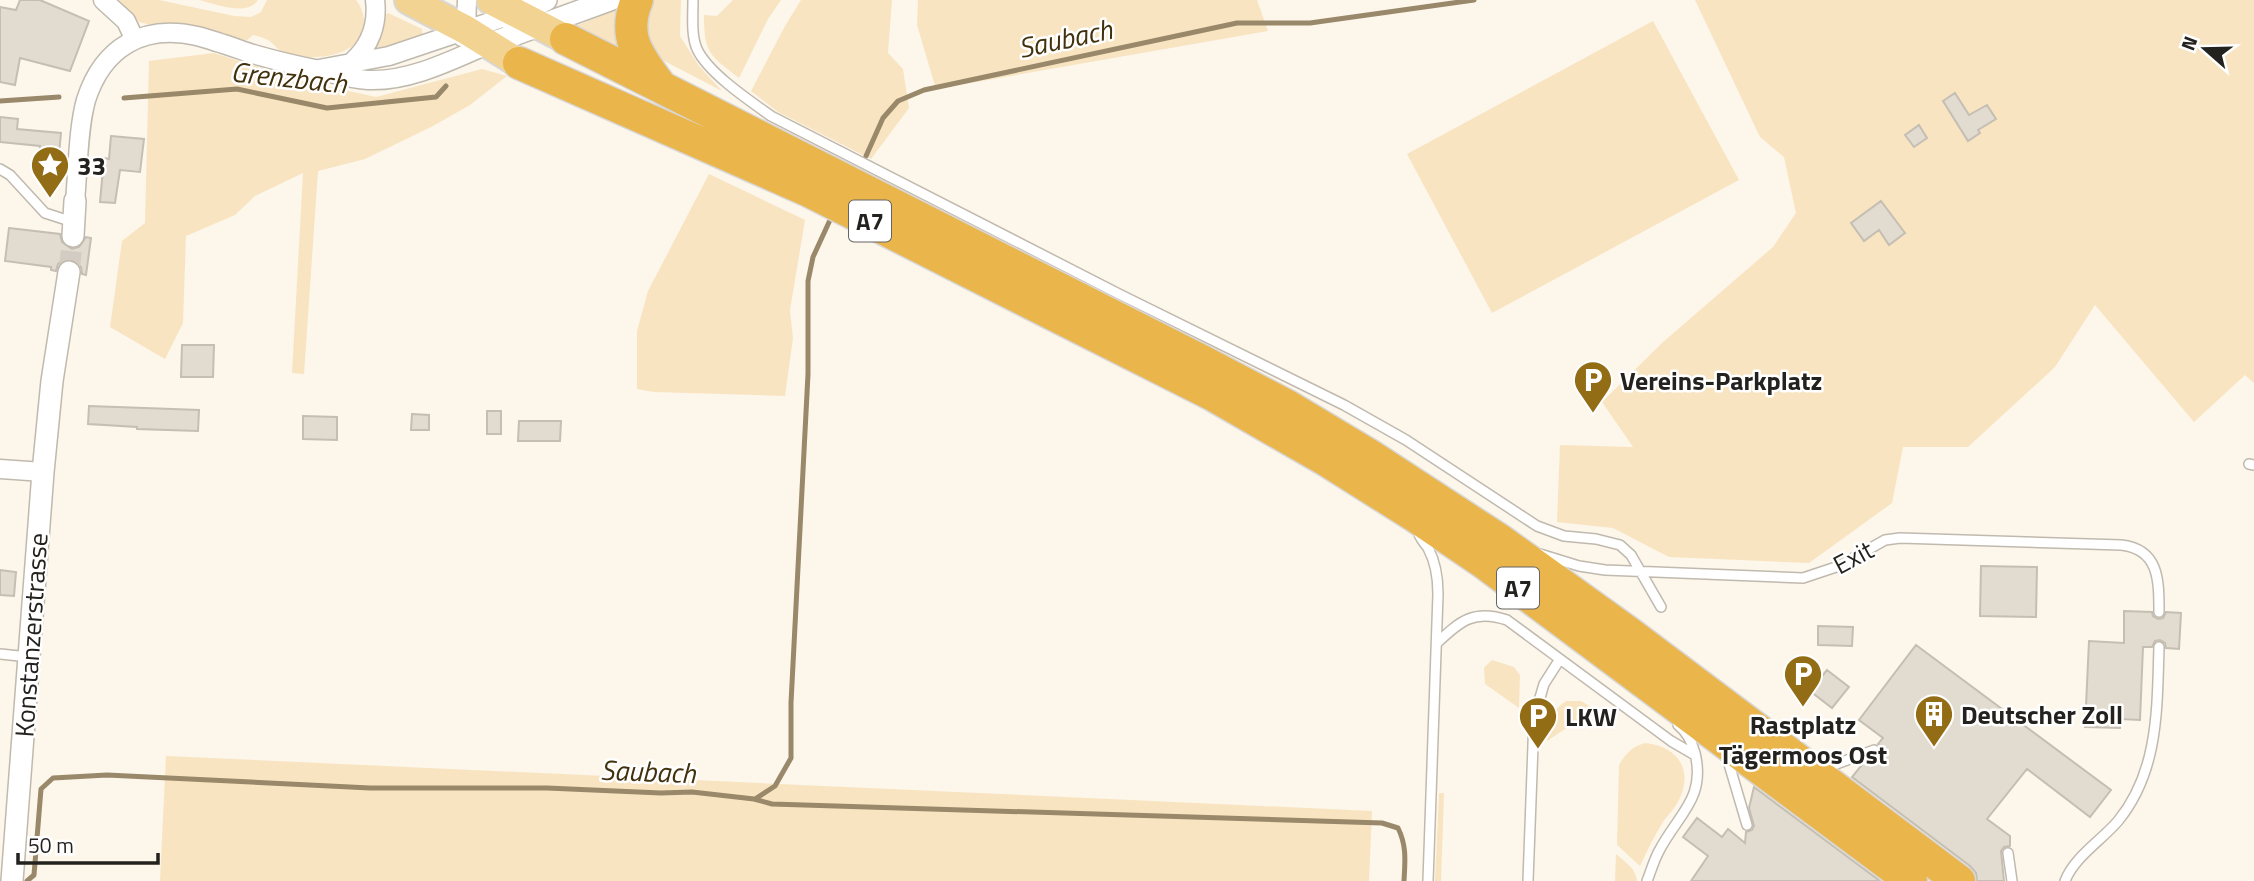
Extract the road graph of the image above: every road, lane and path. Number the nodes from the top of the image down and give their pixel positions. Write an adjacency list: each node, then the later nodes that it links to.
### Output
1 (103, 0): 10 (street)
2 (374, 0): 11 (street)
3 (409, 0): 9 (main road)
4 (467, 0): 9 (street)
5 (491, 0): 9 (main road)
6 (610, 0): 9 (street)
7 (637, 0): 14 (highway)
8 (693, 0): 23 (lane)
9 (520, 31): 11 (street); 12 (street); 12 (street); 14 (highway, A7); 21 (highway, A7)
10 (134, 38): 13 (street); 16 (street)
11 (352, 62): 13 (street)
12 (445, 63): 13 (street)
13 (315, 69)
14 (660, 85): 22 (highway, A7)
15 (0, 169): 17 (lane)
16 (75, 201): 17 (street)
17 (74, 229)
18 (69, 272): 20 (street, Konstanzerstrasse)
19 (0, 469): 20 (street)
20 (43, 472): 29 (street, Konstanzerstrasse)
21 (1415, 516): 26 (lane); 32 (highway, A7)
22 (1501, 541): 23 (lane, Exit); 34 (highway, A7)
23 (1641, 572): 24 (lane); 25 (lane, Exit)
24 (1661, 607)
25 (2160, 612)
26 (1437, 643): 30 (lane); 38 (lane)
27 (2159, 648): 44 (lane)
28 (0, 654): 29 (lane)
29 (29, 657): 37 (street, Konstanzerstrasse)
30 (1560, 659): 32 (lane); 39 (lane)
31 (1673, 722): 32 (lane)
32 (1708, 747): 35 (lane); 40 (lane); 41 (highway, A7)
33 (1874, 750): 34 (lane)
34 (1812, 771): 42 (highway, A7)
35 (1747, 825)
36 (2008, 853): 43 (lane)
37 (12, 875)
38 (1429, 881)
39 (1528, 881)
40 (1647, 881)
41 (1911, 881)
42 (1959, 881)
43 (2011, 881)
44 (2065, 881)

